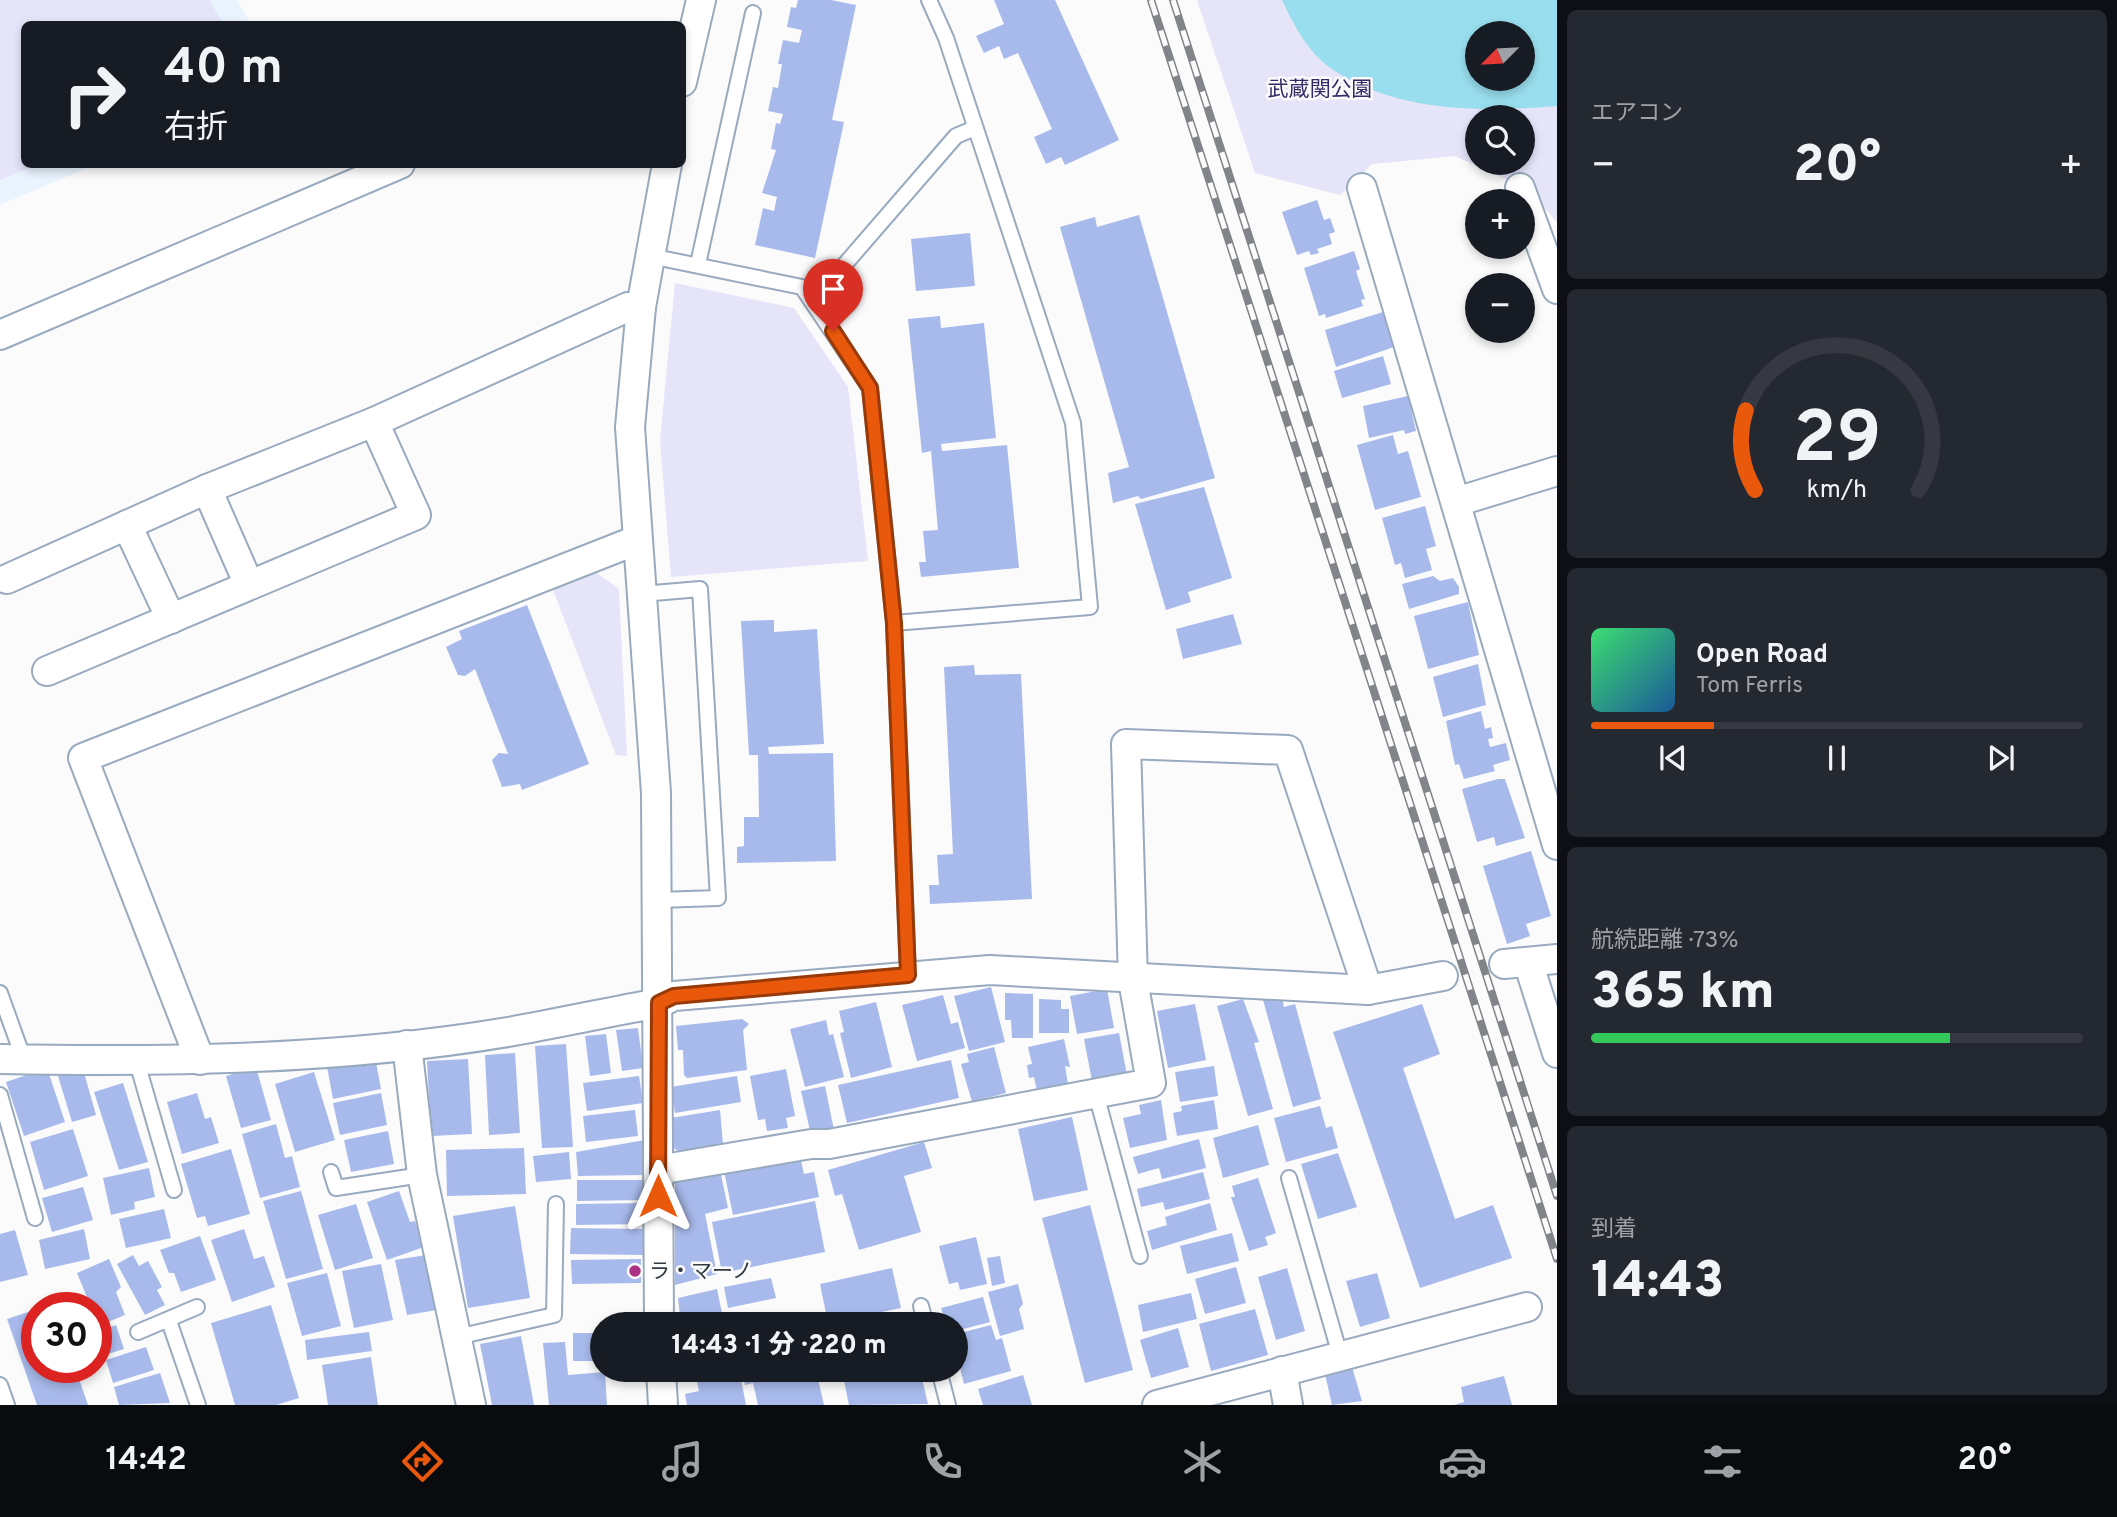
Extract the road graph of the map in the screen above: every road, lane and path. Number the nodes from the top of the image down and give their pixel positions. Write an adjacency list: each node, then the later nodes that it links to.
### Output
1 (701, 0): 4 (street)
2 (929, 0): 5 (lane)
3 (753, 12): 11 (lane)
4 (686, 49)
5 (975, 128): 13 (lane); 26 (lane)
6 (392, 168): 15 (street)
7 (666, 168): 10 (street)
8 (1362, 188): 19 (street)
9 (1520, 188): 12 (street)
10 (650, 256): 11 (lane); 14 (street)
11 (698, 264): 13 (lane)
12 (1557, 289)
13 (814, 300): 26 (lane)
14 (641, 307): 16 (street); 21 (street)
15 (0, 335)
16 (374, 422): 18 (street); 23 (street)
17 (1557, 471): 19 (street)
18 (207, 489): 20 (street); 23 (street)
19 (1456, 502): 28 (street)
20 (127, 525): 22 (street); 25 (street)
21 (637, 540): 24 (street); 41 (street)
22 (7, 579)
23 (249, 586): 25 (street)
24 (642, 594): 29 (street); 29 (lane)
25 (171, 619): 27 (street)
26 (894, 623): 31 (lane)
27 (47, 671)
28 (1557, 845)
29 (658, 900): 36 (street)
30 (1557, 959): 38 (street)
31 (908, 975): 33 (street); 36 (street)
32 (1443, 976): 34 (street)
33 (1133, 980): 34 (street); 34 (street); 42 (street)
34 (1368, 989)
35 (0, 993): 39 (lane)
36 (659, 1003): 37 (street); 44 (street)
37 (407, 1045): 41 (street); 46 (street)
38 (1557, 1053)
39 (12, 1059): 40 (street)
40 (136, 1059): 41 (street); 48 (lane)
41 (200, 1060)
42 (1096, 1094): 44 (street); 51 (lane)
43 (0, 1095): 50 (lane)
44 (658, 1170): 55 (street)
45 (331, 1172): 46 (lane)
46 (422, 1175): 59 (street)
47 (1289, 1178): 60 (lane)
48 (174, 1190)
49 (556, 1203): 59 (lane)
50 (34, 1218)
51 (1140, 1256)
52 (921, 1306): 56 (lane)
53 (197, 1307): 57 (lane)
54 (1527, 1307): 60 (street)
55 (659, 1312)
56 (923, 1312)
57 (169, 1321): 58 (lane); 66 (lane)
58 (138, 1332)
59 (457, 1337): 67 (street)
60 (1340, 1355): 61 (street)
61 (1283, 1371): 70 (street); 71 (street)
62 (662, 1382): 68 (street)
63 (942, 1382): 69 (lane)
64 (0, 1385): 65 (lane)
65 (7, 1405)
66 (198, 1405)
67 (471, 1405)
68 (663, 1405)
69 (948, 1405)
70 (1157, 1405)
71 (1288, 1405)

